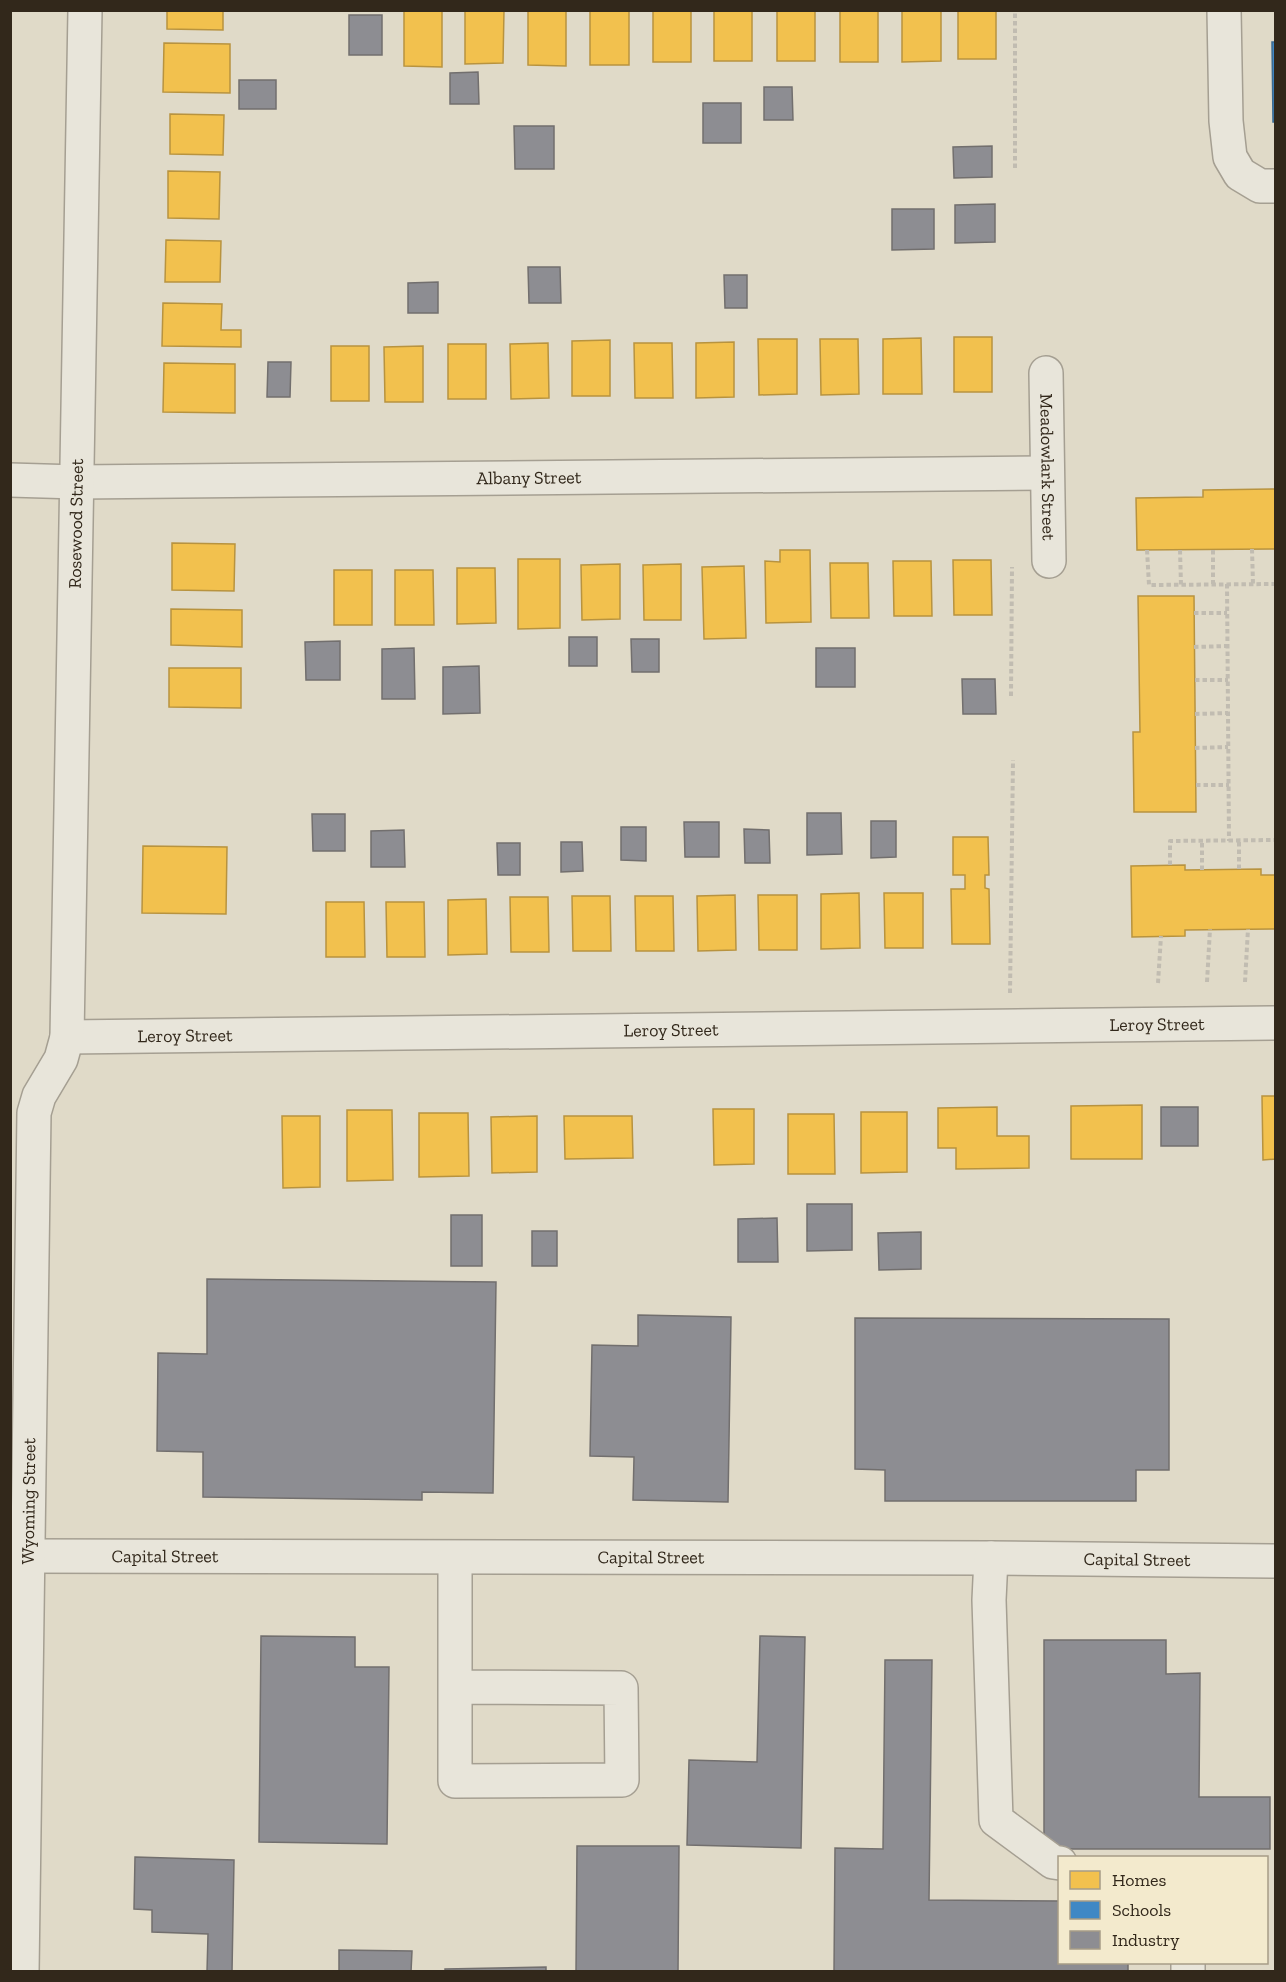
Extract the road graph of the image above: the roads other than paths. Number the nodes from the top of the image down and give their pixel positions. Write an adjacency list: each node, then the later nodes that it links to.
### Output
1 (85, 10): 7 (street, Rosewood Street)
2 (1224, 10): 3 (street)
3 (1275, 186)
4 (1046, 373): 5 (street, Meadowlark Street)
5 (1046, 473): 7 (street, Albany Street); 8 (street, Meadowlark Street)
6 (10, 480): 7 (street, Albany Street)
7 (77, 482): 10 (street, Rosewood Street)
8 (1048, 561)
9 (1275, 1023): 10 (street, Leroy Street)
10 (67, 1037): 11 (street, Wyoming Street)
11 (22, 1112): 12 (street, Wyoming Street)
12 (27, 1556): 13 (street, Capital Street); 18 (street, Wyoming Street)
13 (455, 1558): 14 (street, Capital Street); 16 (street)
14 (991, 1558): 15 (street, Capital Street); 17 (street)
15 (1275, 1561)
16 (455, 1687): 16 (street)
17 (1058, 1863)
18 (22, 1971)

